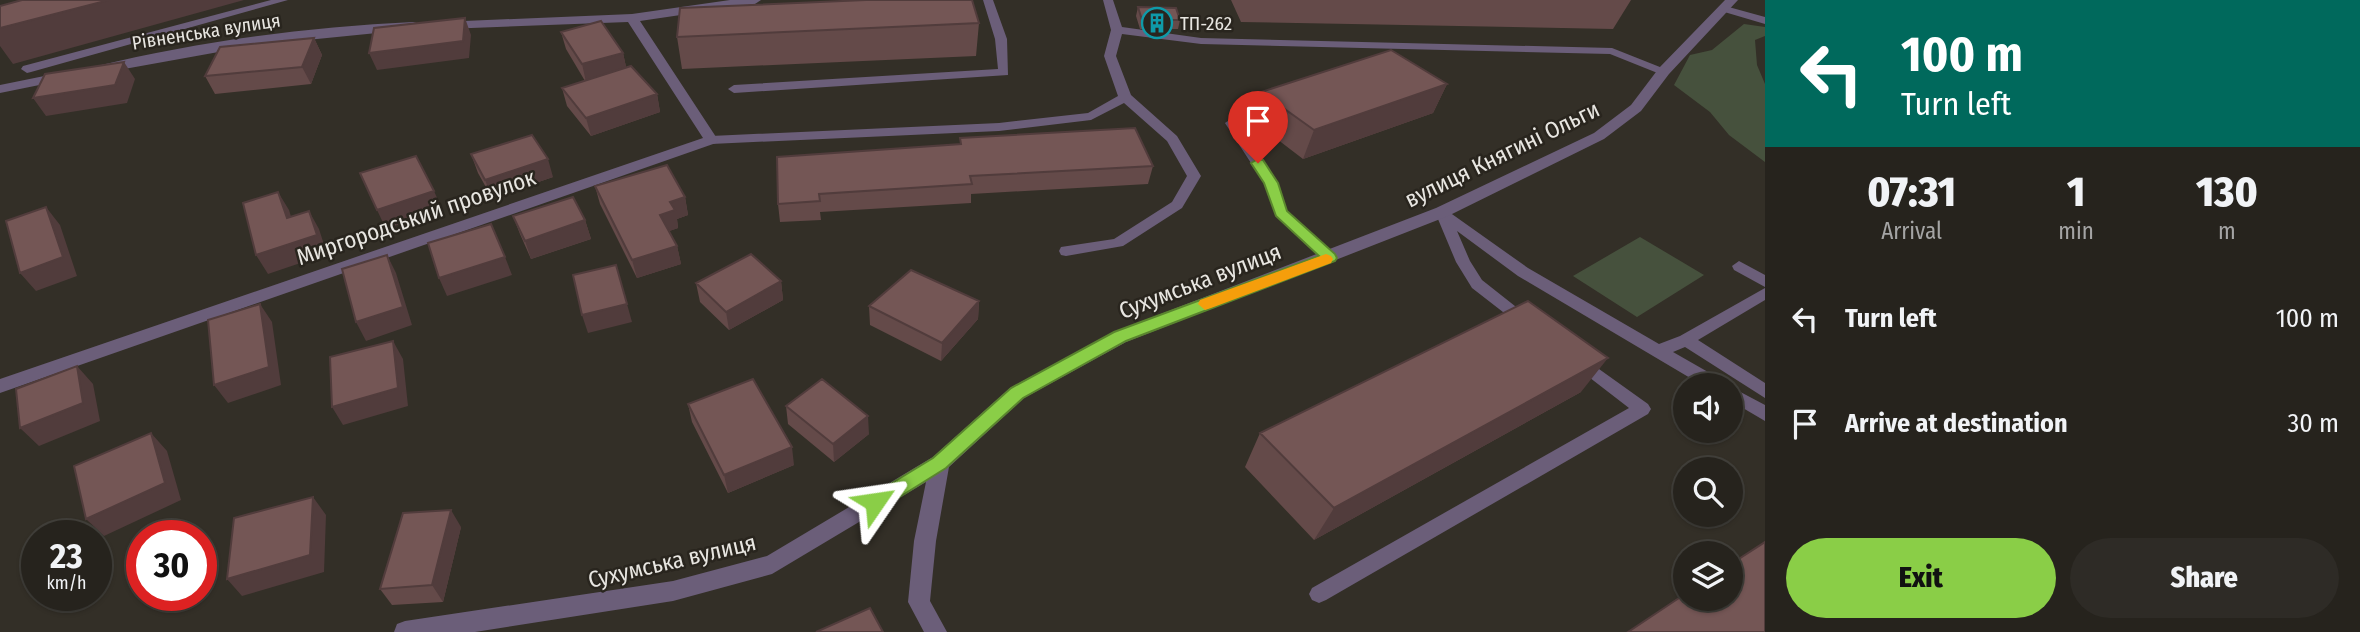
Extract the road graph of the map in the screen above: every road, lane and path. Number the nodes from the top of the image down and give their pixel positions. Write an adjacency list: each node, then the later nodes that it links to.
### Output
1 (283, 0): 9 (lane)
2 (755, 0): 6 (street, Рівненська вулиця)
3 (988, 0): 12 (lane)
4 (1108, 0): 8 (lane)
5 (1729, 4): 7 (lane); 10 (street, вулиця Княгині Ольги)
6 (632, 18): 11 (street, Рівненська вулиця); 15 (street)
7 (1765, 21)
8 (1117, 30): 10 (lane); 13 (lane)
9 (27, 69)
10 (1664, 71): 16 (street, вулиця Княгині Ольги)
11 (0, 89)
12 (734, 89)
13 (1125, 97): 15 (lane); 17 (lane)
14 (1231, 123): 18 (lane)
15 (711, 140): 27 (street, Миргородський провулок)
16 (1442, 212): 18 (street, вулиця Княгині Ольги); 22 (lane); 25 (lane)
17 (1066, 251)
18 (1330, 258): 31 (street, Сухумська вулиця)
19 (1739, 266): 20 (lane)
20 (1765, 282)
21 (1765, 293): 23 (lane)
22 (1543, 334)
23 (1686, 340): 25 (lane); 28 (lane)
24 (1565, 351): 32 (lane)
25 (1659, 351): 26 (lane)
26 (1696, 373)
27 (0, 386)
28 (1765, 391)
29 (1743, 401): 30 (lane)
30 (1765, 414)
31 (940, 463): 33 (street, Сухумська вулиця); 34 (street)
32 (1319, 594)
33 (405, 632)
34 (936, 632)

